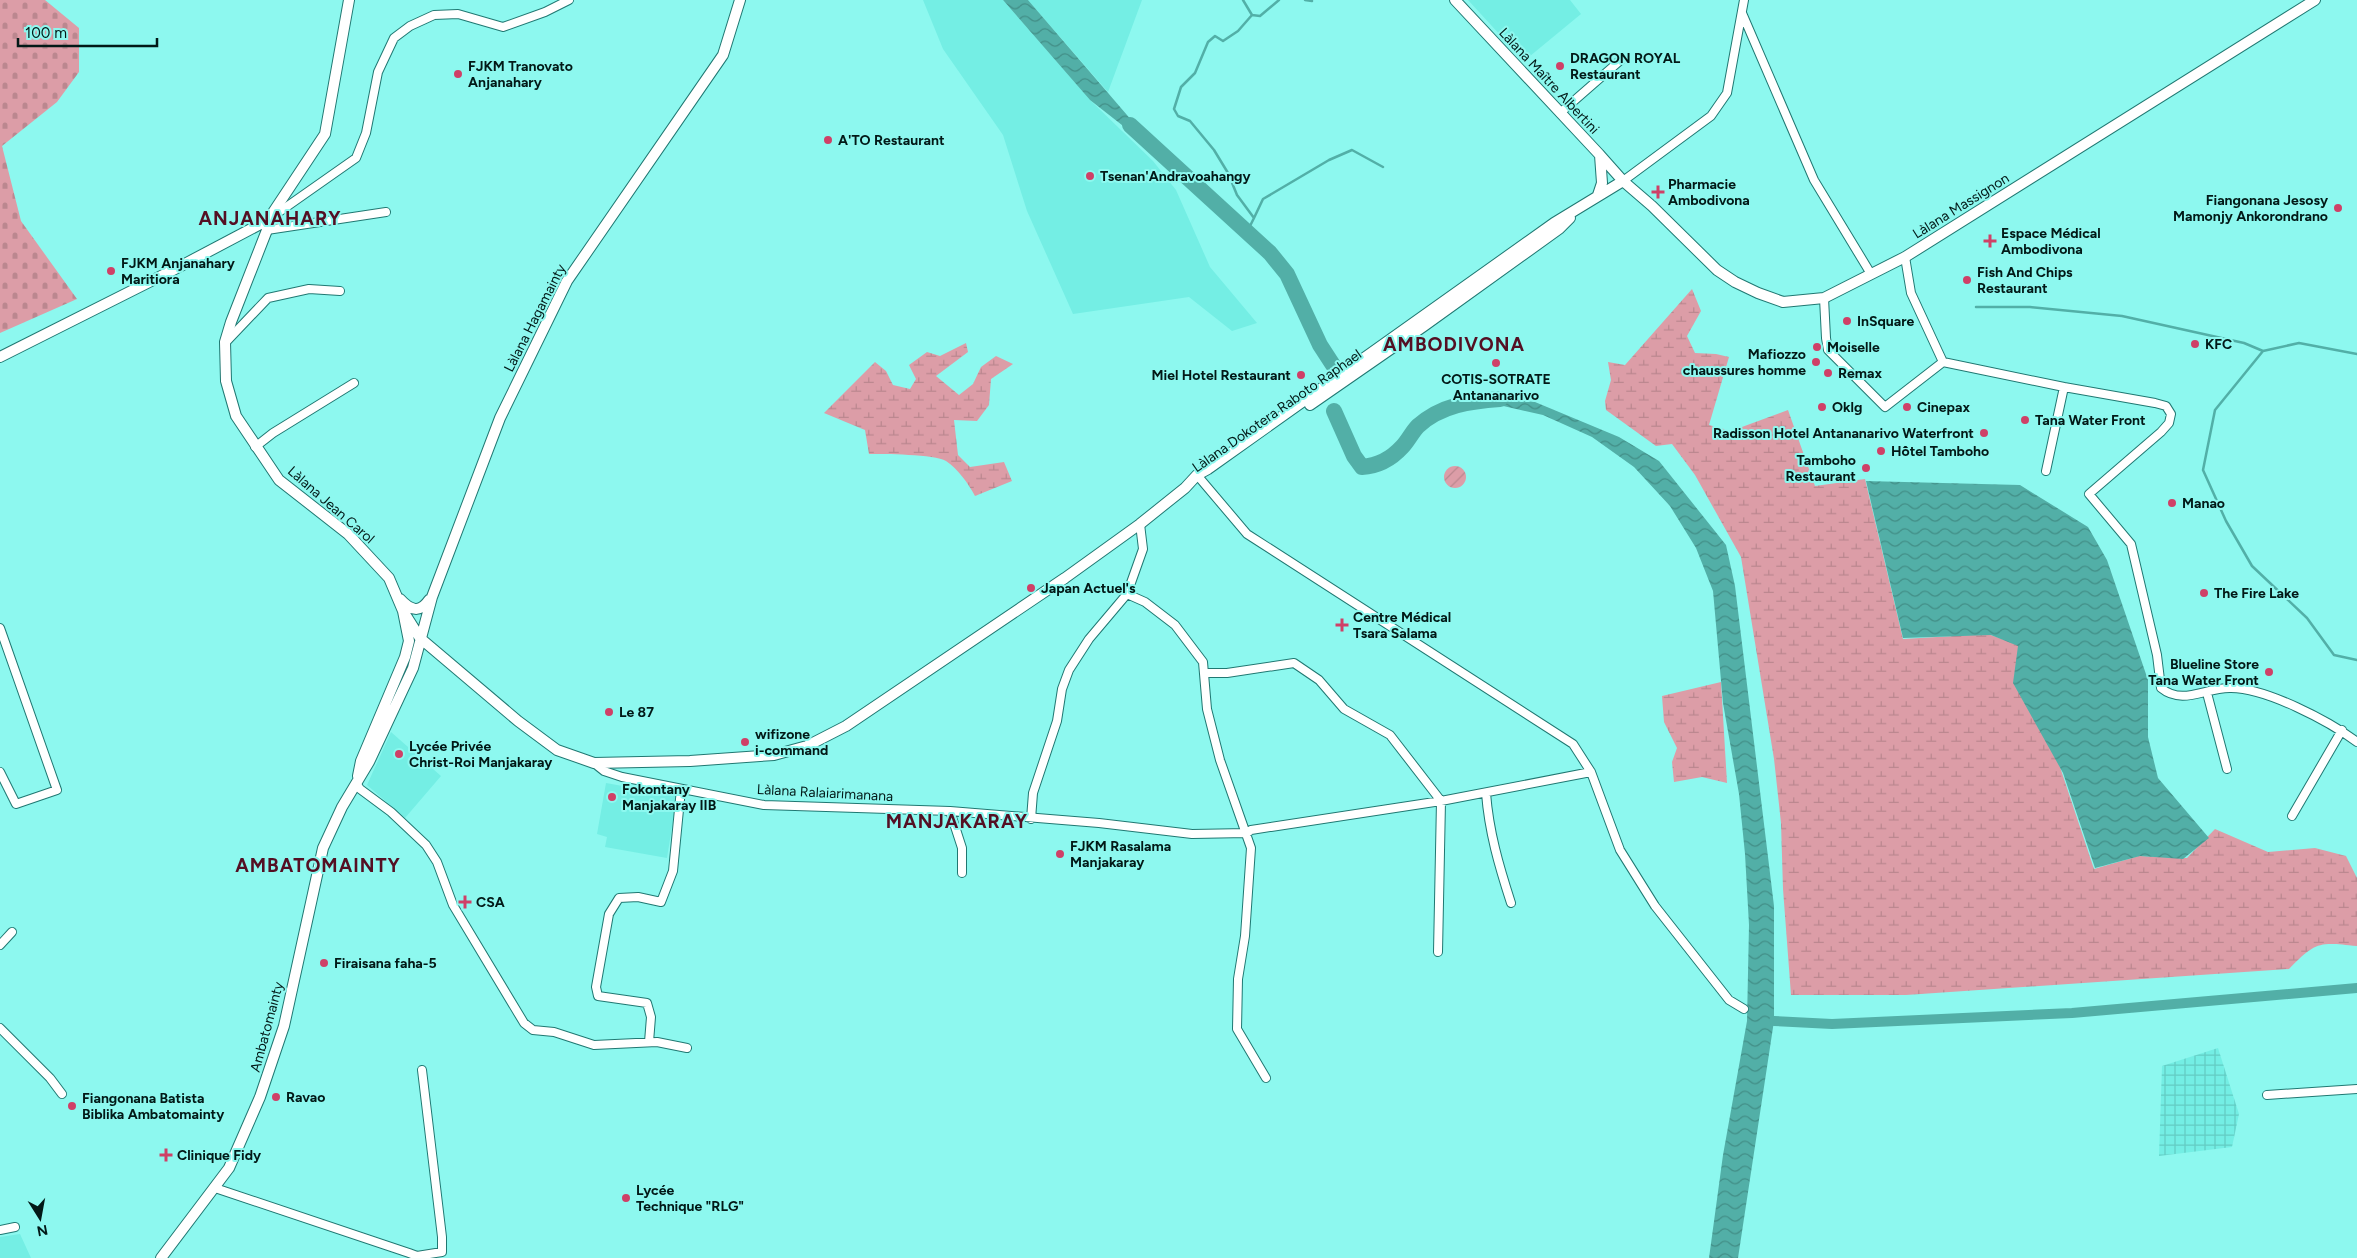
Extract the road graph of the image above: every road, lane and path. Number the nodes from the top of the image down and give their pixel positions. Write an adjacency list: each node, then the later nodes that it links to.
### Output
1 (349, 0): 14 (main road, Làlana Jean Carol)
2 (569, 0): 14 (street)
3 (740, 0): 30 (main road, Làlana Hagamainty)
4 (1454, 0): 9 (main road, Làlana Maître Albertini)
5 (1744, 0): 7 (street)
6 (2315, 0): 15 (main road, Làlana Massignon)
7 (1742, 13): 11 (street); 16 (street)
8 (1623, 58): 9 (street)
9 (1560, 113): 10 (main road, Làlana Maître Albertini)
10 (1600, 154): 11 (main road, Làlana Maître Albertini); 12 (main road)
11 (1623, 181): 12 (main road, Làlana Dokotera Raboto Raphael); 18 (main road, Làlana Massignon)
12 (1598, 195): 26 (main road, Làlana Dokotera Raboto Raphael)
13 (386, 212): 14 (street)
14 (268, 225): 19 (main road, Làlana Jean Carol); 20 (main road)
15 (1904, 256): 16 (main road, Làlana Massignon); 21 (street)
16 (1871, 274): 18 (main road, Làlana Massignon)
17 (340, 291): 19 (street)
18 (1824, 298): 21 (street)
19 (225, 342): 24 (main road, Làlana Jean Carol)
20 (0, 357)
21 (1943, 362): 23 (street)
22 (354, 383): 24 (street)
23 (2064, 387): 25 (street); 39 (street)
24 (255, 447): 29 (main road, Làlana Jean Carol)
25 (2046, 470)
26 (1199, 478): 27 (main road, Làlana Dokotera Raboto Raphael); 45 (street)
27 (1140, 524): 28 (street); 42 (main road, Làlana Dokotera Raboto Raphael)
28 (1127, 594): 38 (street); 52 (street)
29 (398, 596): 30 (main road); 31 (main road, Làlana Jean Carol)
30 (432, 597): 32 (main road, Làlana Hagamainty)
31 (403, 611): 34 (main road); 35 (main road)
32 (424, 620): 34 (main road, Làlana Hagamainty); 36 (main road)
33 (0, 628): 44 (street)
34 (419, 643): 35 (main road); 36 (main road); 37 (main road, Ambatomainty)
35 (405, 656): 46 (main road, Ambatomainty)
36 (451, 666): 37 (main road); 42 (main road)
37 (413, 668): 46 (main road, Ambatomainty)
38 (1204, 672): 49 (street); 53 (street)
39 (2207, 693): 40 (street); 43 (street)
40 (2342, 730): 41 (street); 51 (street)
41 (2357, 742)
42 (594, 763): 47 (street, Làlana Ralaiarimanana)
43 (2227, 769)
44 (0, 772)
45 (1591, 772): 48 (street, Làlana Ralaiarimanana); 59 (street)
46 (356, 783): 61 (street); 68 (main road, Ambatomainty)
47 (681, 789): 50 (street, Làlana Ralaiarimanana); 61 (street)
48 (1486, 793): 49 (street, Làlana Ralaiarimanana); 55 (street)
49 (1441, 801): 53 (street, Làlana Ralaiarimanana); 58 (street)
50 (950, 811): 52 (street, Làlana Ralaiarimanana); 54 (street)
51 (2292, 816)
52 (1031, 819): 53 (street, Làlana Ralaiarimanana)
53 (1247, 833): 64 (street)
54 (962, 873)
55 (1511, 903)
56 (12, 932): 57 (street)
57 (0, 945)
58 (1438, 952)
59 (1744, 1009)
60 (0, 1028): 66 (street)
61 (649, 1042): 62 (street)
62 (688, 1048)
63 (422, 1070): 68 (street)
64 (1266, 1078)
65 (2357, 1089): 67 (street)
66 (62, 1094)
67 (2267, 1095)
68 (215, 1188): 71 (main road, Ambatomainty)
69 (15, 1227): 70 (street)
70 (0, 1230)
71 (161, 1258)

